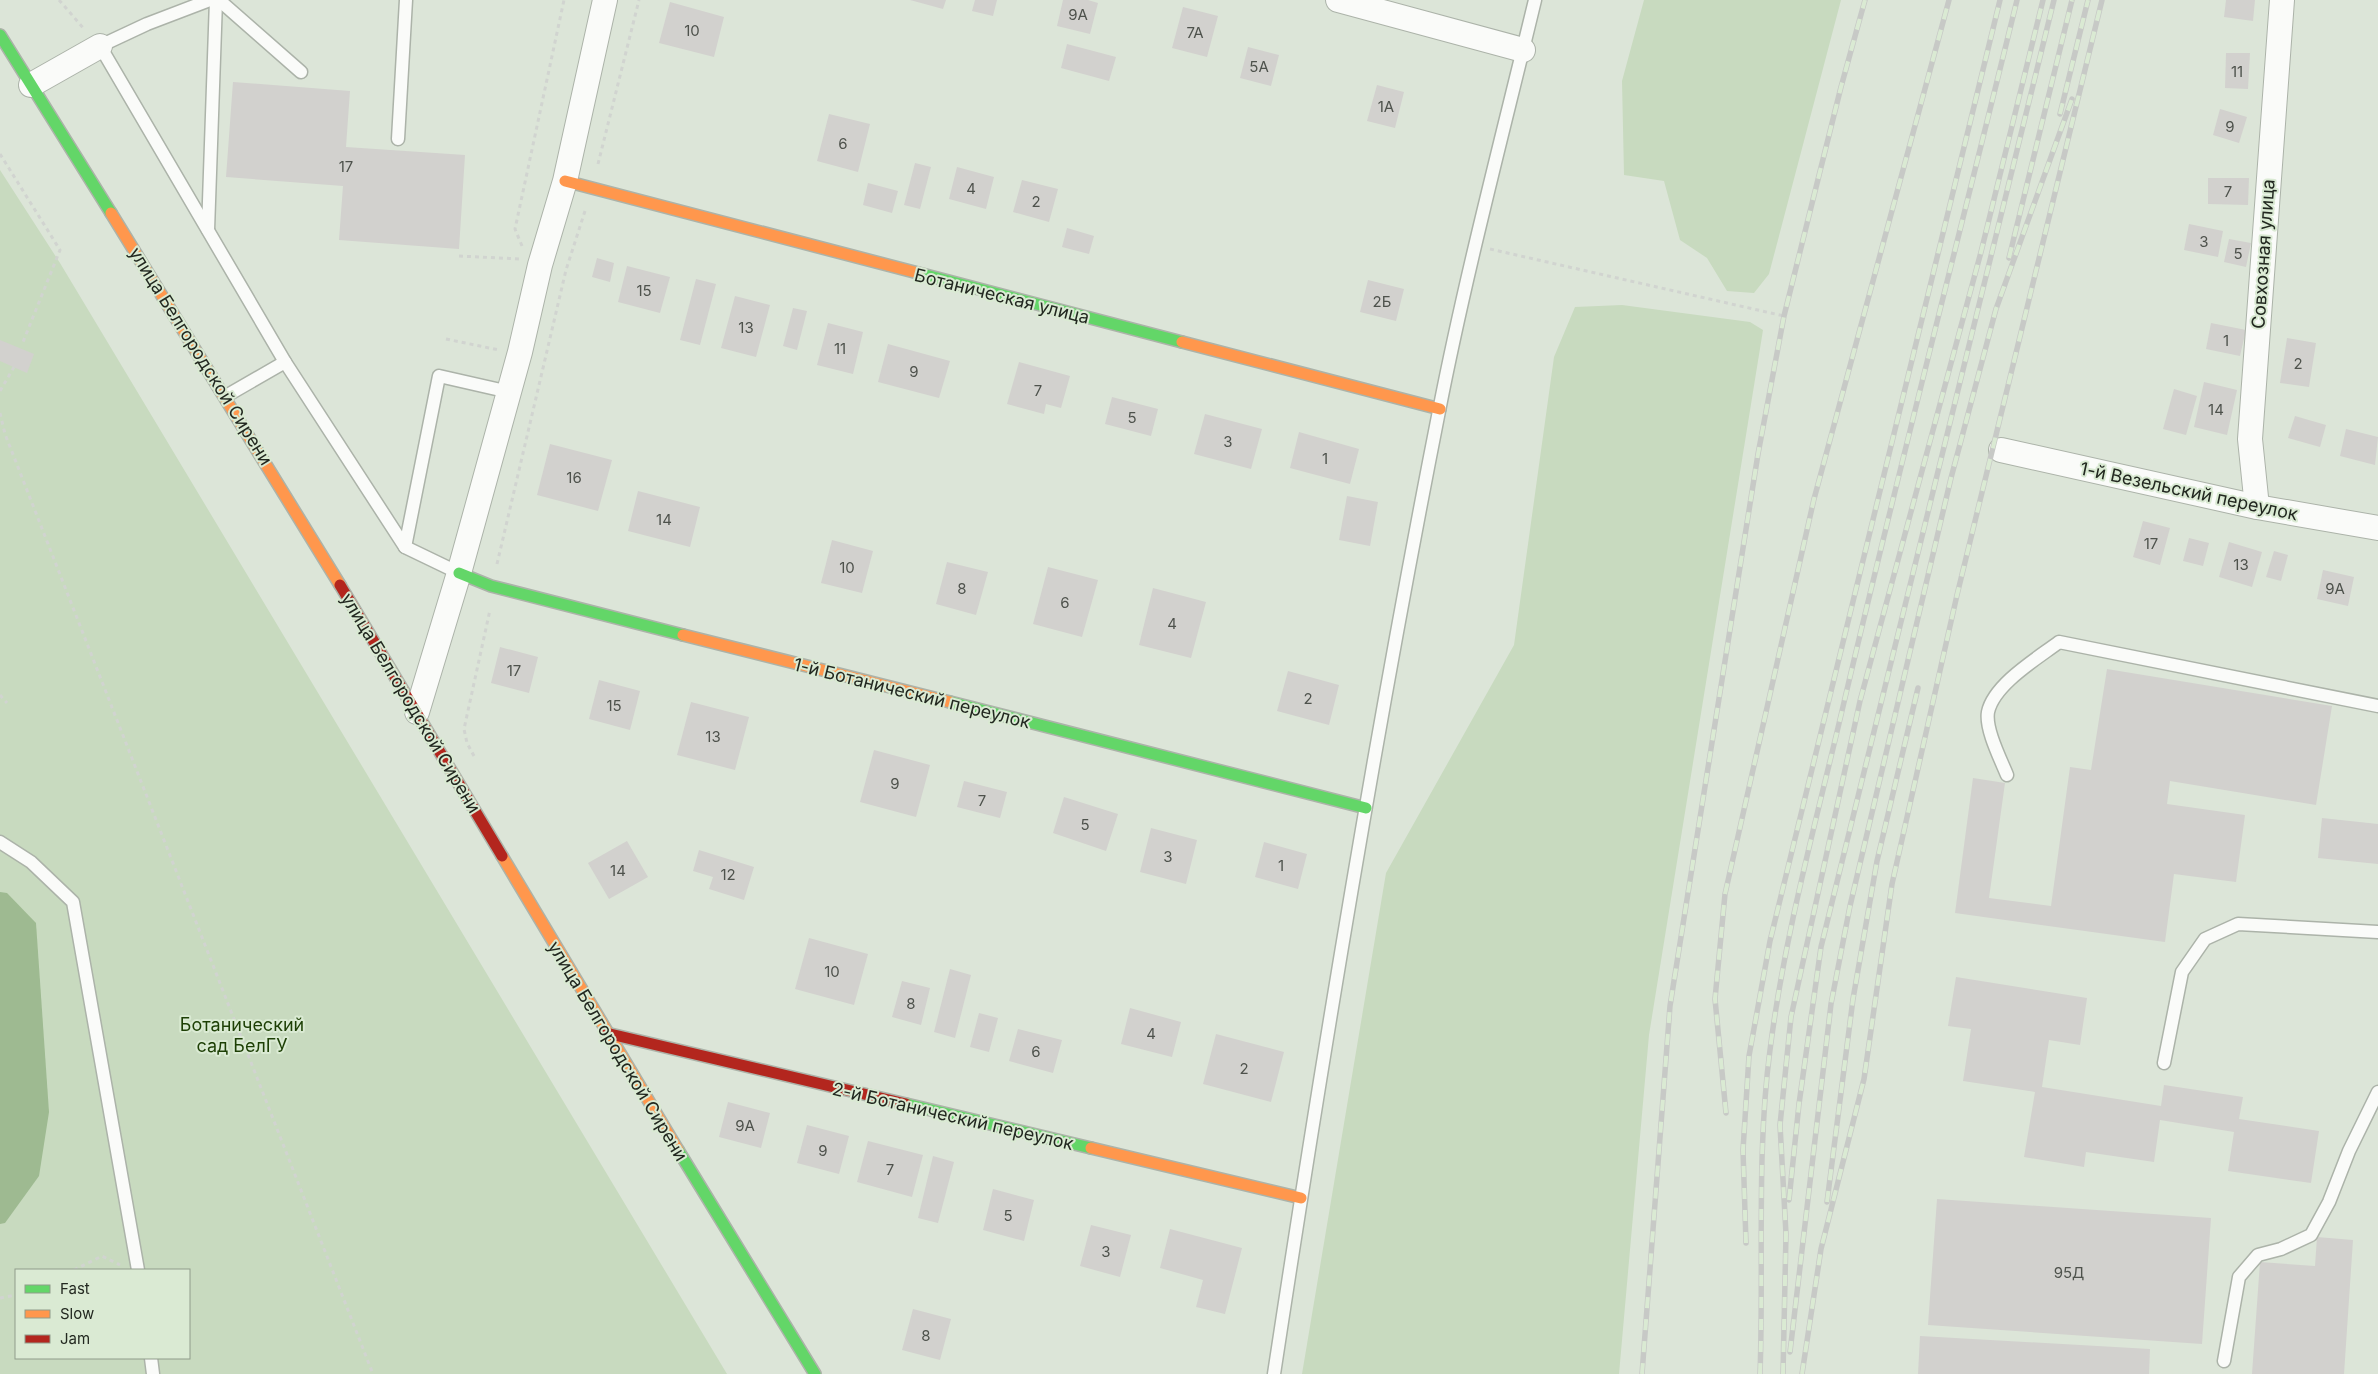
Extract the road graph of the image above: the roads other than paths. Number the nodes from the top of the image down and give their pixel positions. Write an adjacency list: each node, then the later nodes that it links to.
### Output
1 (210, 0): 9 (lane)
2 (218, 0): 11 (lane); 15 (lane)
3 (406, 0): 13 (lane)
4 (1338, 0): 10 (street)
5 (1535, 0): 10 (lane)
6 (2282, 0): 21 (street, Совхозная улица)
7 (600, 2): 14 (street)
8 (0, 36): 12 (street, улица Белгородской Сирени)
9 (100, 46): 12 (street); 15 (lane)
10 (1523, 50): 19 (lane)
11 (301, 72)
12 (32, 85): 18 (street, улица Белгородской Сирени)
13 (398, 139)
14 (565, 181): 17 (street); 19 (street, Ботаническая улица)
15 (208, 230): 16 (lane)
16 (286, 362): 18 (lane); 23 (lane)
17 (509, 392): 23 (lane); 24 (street)
18 (226, 396): 26 (street, улица Белгородской Сирени)
19 (1440, 409): 28 (lane)
20 (2001, 450): 21 (street, 1-й Везельский переулок)
21 (2258, 507): 22 (street, 1-й Везельский переулок)
22 (2378, 528)
23 (405, 547): 24 (lane)
24 (459, 573): 26 (street); 28 (street, 1-й Ботанический переулок)
25 (2378, 706): 27 (lane)
26 (417, 712): 31 (street, улица Белгородской Сирени)
27 (2008, 775)
28 (1366, 808): 34 (lane)
29 (0, 842): 35 (lane)
30 (2378, 932): 32 (lane)
31 (606, 1033): 34 (street, 2-й Ботанический переулок); 39 (street, улица Белгородской Сирени)
32 (2164, 1063)
33 (2378, 1092): 37 (lane)
34 (1301, 1198): 40 (lane)
35 (138, 1269)
36 (151, 1359): 38 (lane)
37 (2224, 1361)
38 (153, 1374)
39 (815, 1374)
40 (1274, 1374)

